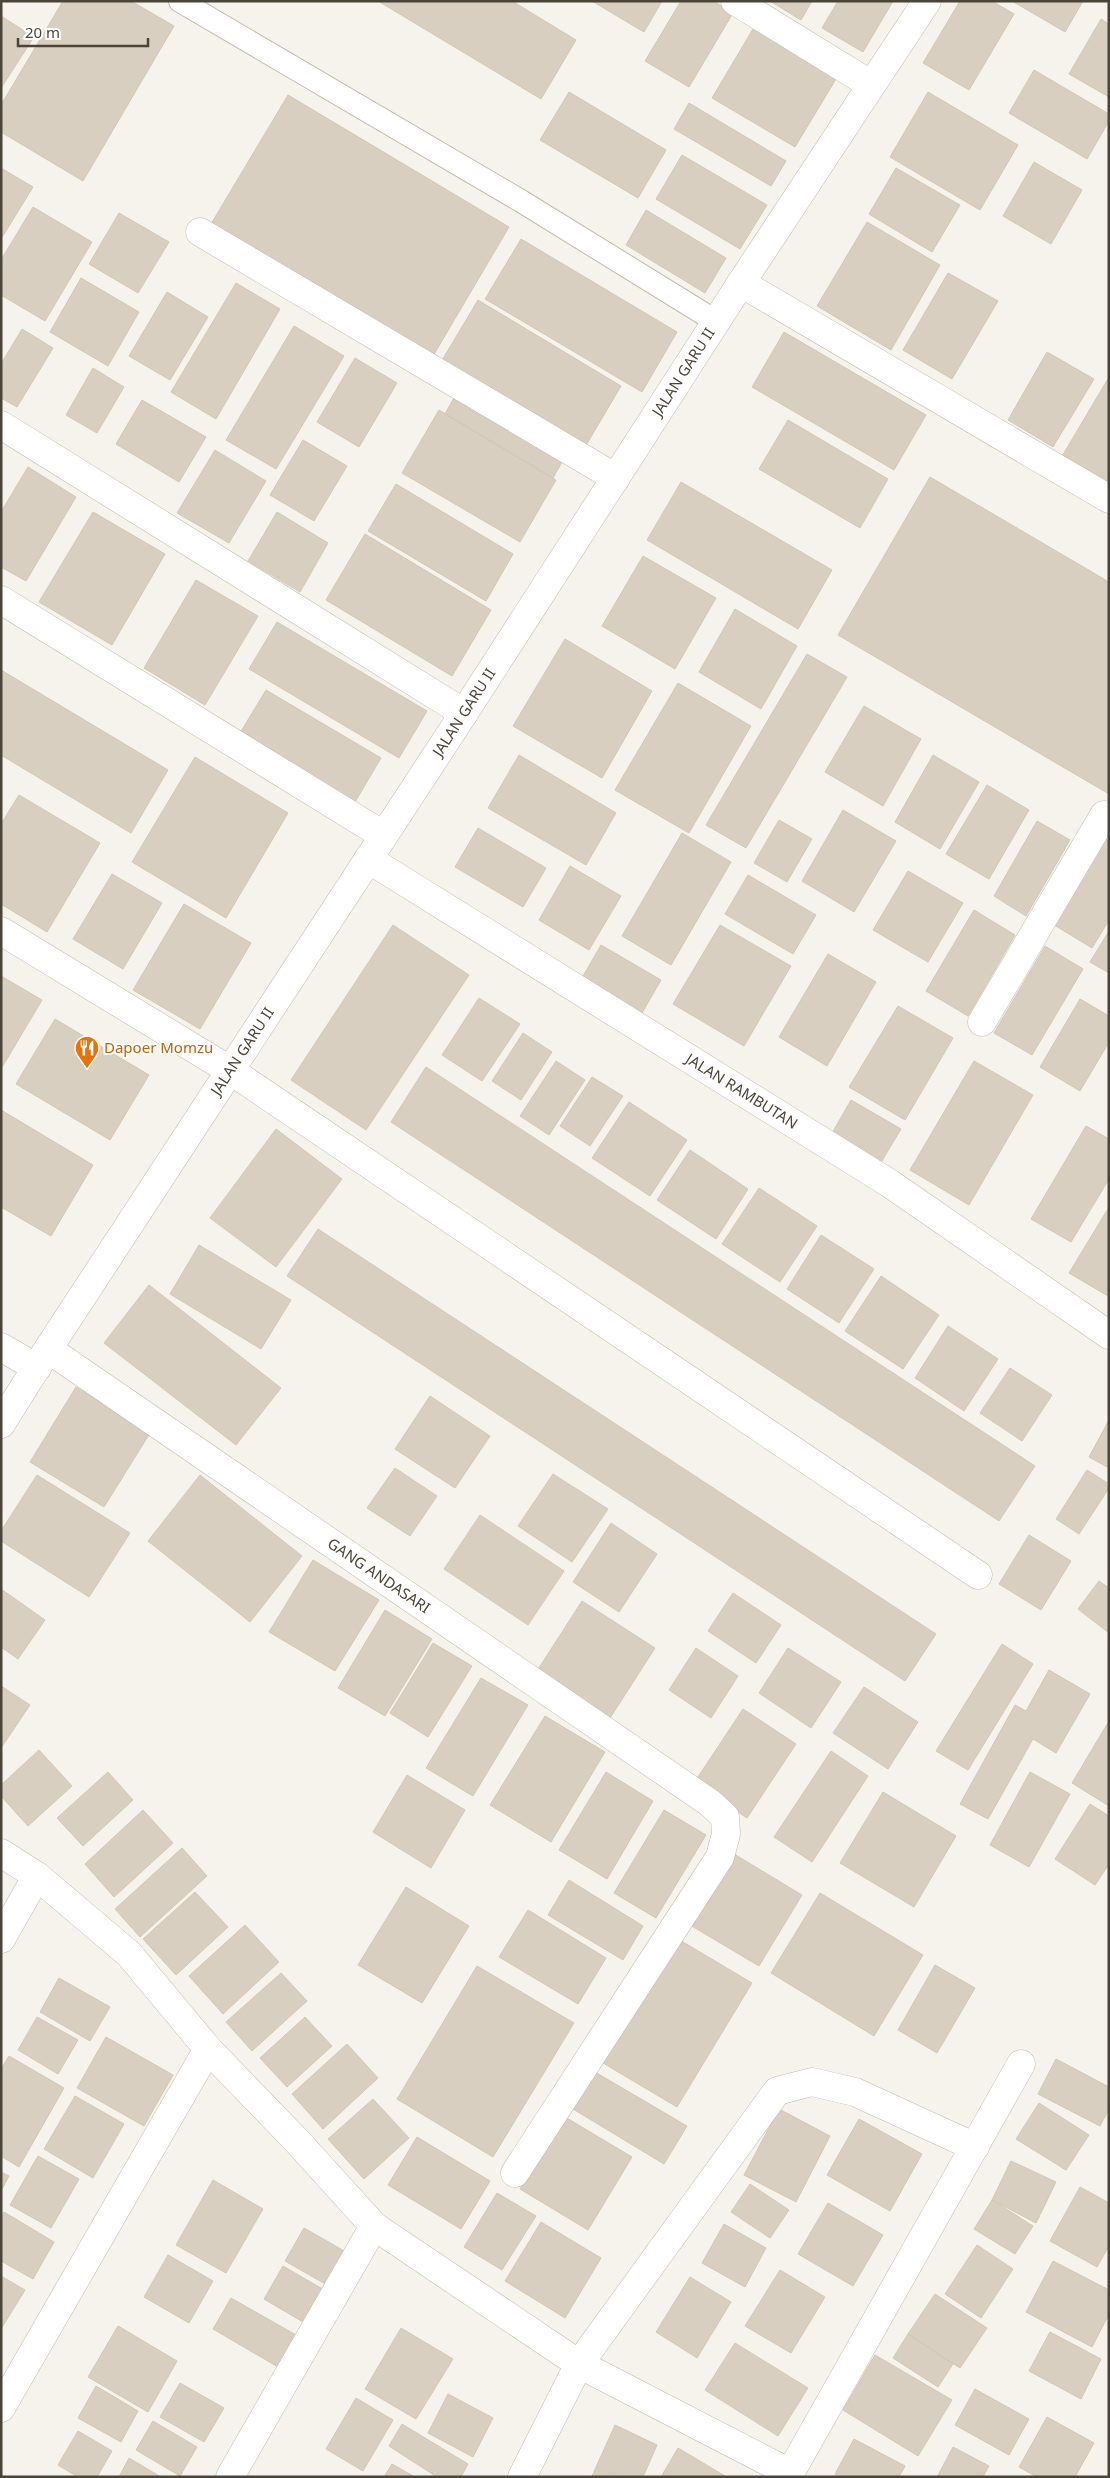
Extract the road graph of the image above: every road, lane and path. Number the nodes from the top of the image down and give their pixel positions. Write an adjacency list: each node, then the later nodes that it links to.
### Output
1 (180, 1): 7 (lane)
2 (735, 1): 4 (street)
3 (927, 1): 4 (street, JALAN GARU II)
4 (870, 84): 6 (street, JALAN GARU II)
5 (200, 232): 9 (street)
6 (741, 283): 7 (street, JALAN GARU II); 10 (street)
7 (716, 322): 9 (street, JALAN GARU II)
8 (1, 425): 12 (street)
9 (616, 478): 12 (street, JALAN GARU II)
10 (1109, 499)
11 (1, 600): 14 (street)
12 (464, 712): 14 (street, JALAN GARU II)
13 (1104, 815): 17 (street)
14 (383, 835): 15 (street, JALAN GARU II)
15 (368, 858): 18 (street, JALAN GARU II); 19 (street, JALAN RAMBUTAN)
16 (1, 931): 18 (street)
17 (982, 1022)
18 (230, 1071): 21 (street, JALAN GARU II); 23 (street)
19 (1109, 1335)
20 (1, 1347): 21 (street, GANG ANDASARI)
21 (42, 1358): 22 (street, JALAN GARU II); 30 (street, GANG ANDASARI)
22 (1, 1424)
23 (978, 1575)
24 (1, 1852): 25 (street)
25 (37, 1876): 26 (street); 27 (street)
26 (1, 1939)
27 (208, 2049): 31 (street); 33 (street)
28 (1021, 2064): 29 (street)
29 (975, 2147): 32 (street); 34 (street)
30 (515, 2173)
31 (374, 2226): 32 (street); 35 (street)
32 (579, 2364): 34 (street); 36 (street)
33 (1, 2408)
34 (789, 2475)
35 (230, 2477)
36 (522, 2477)

